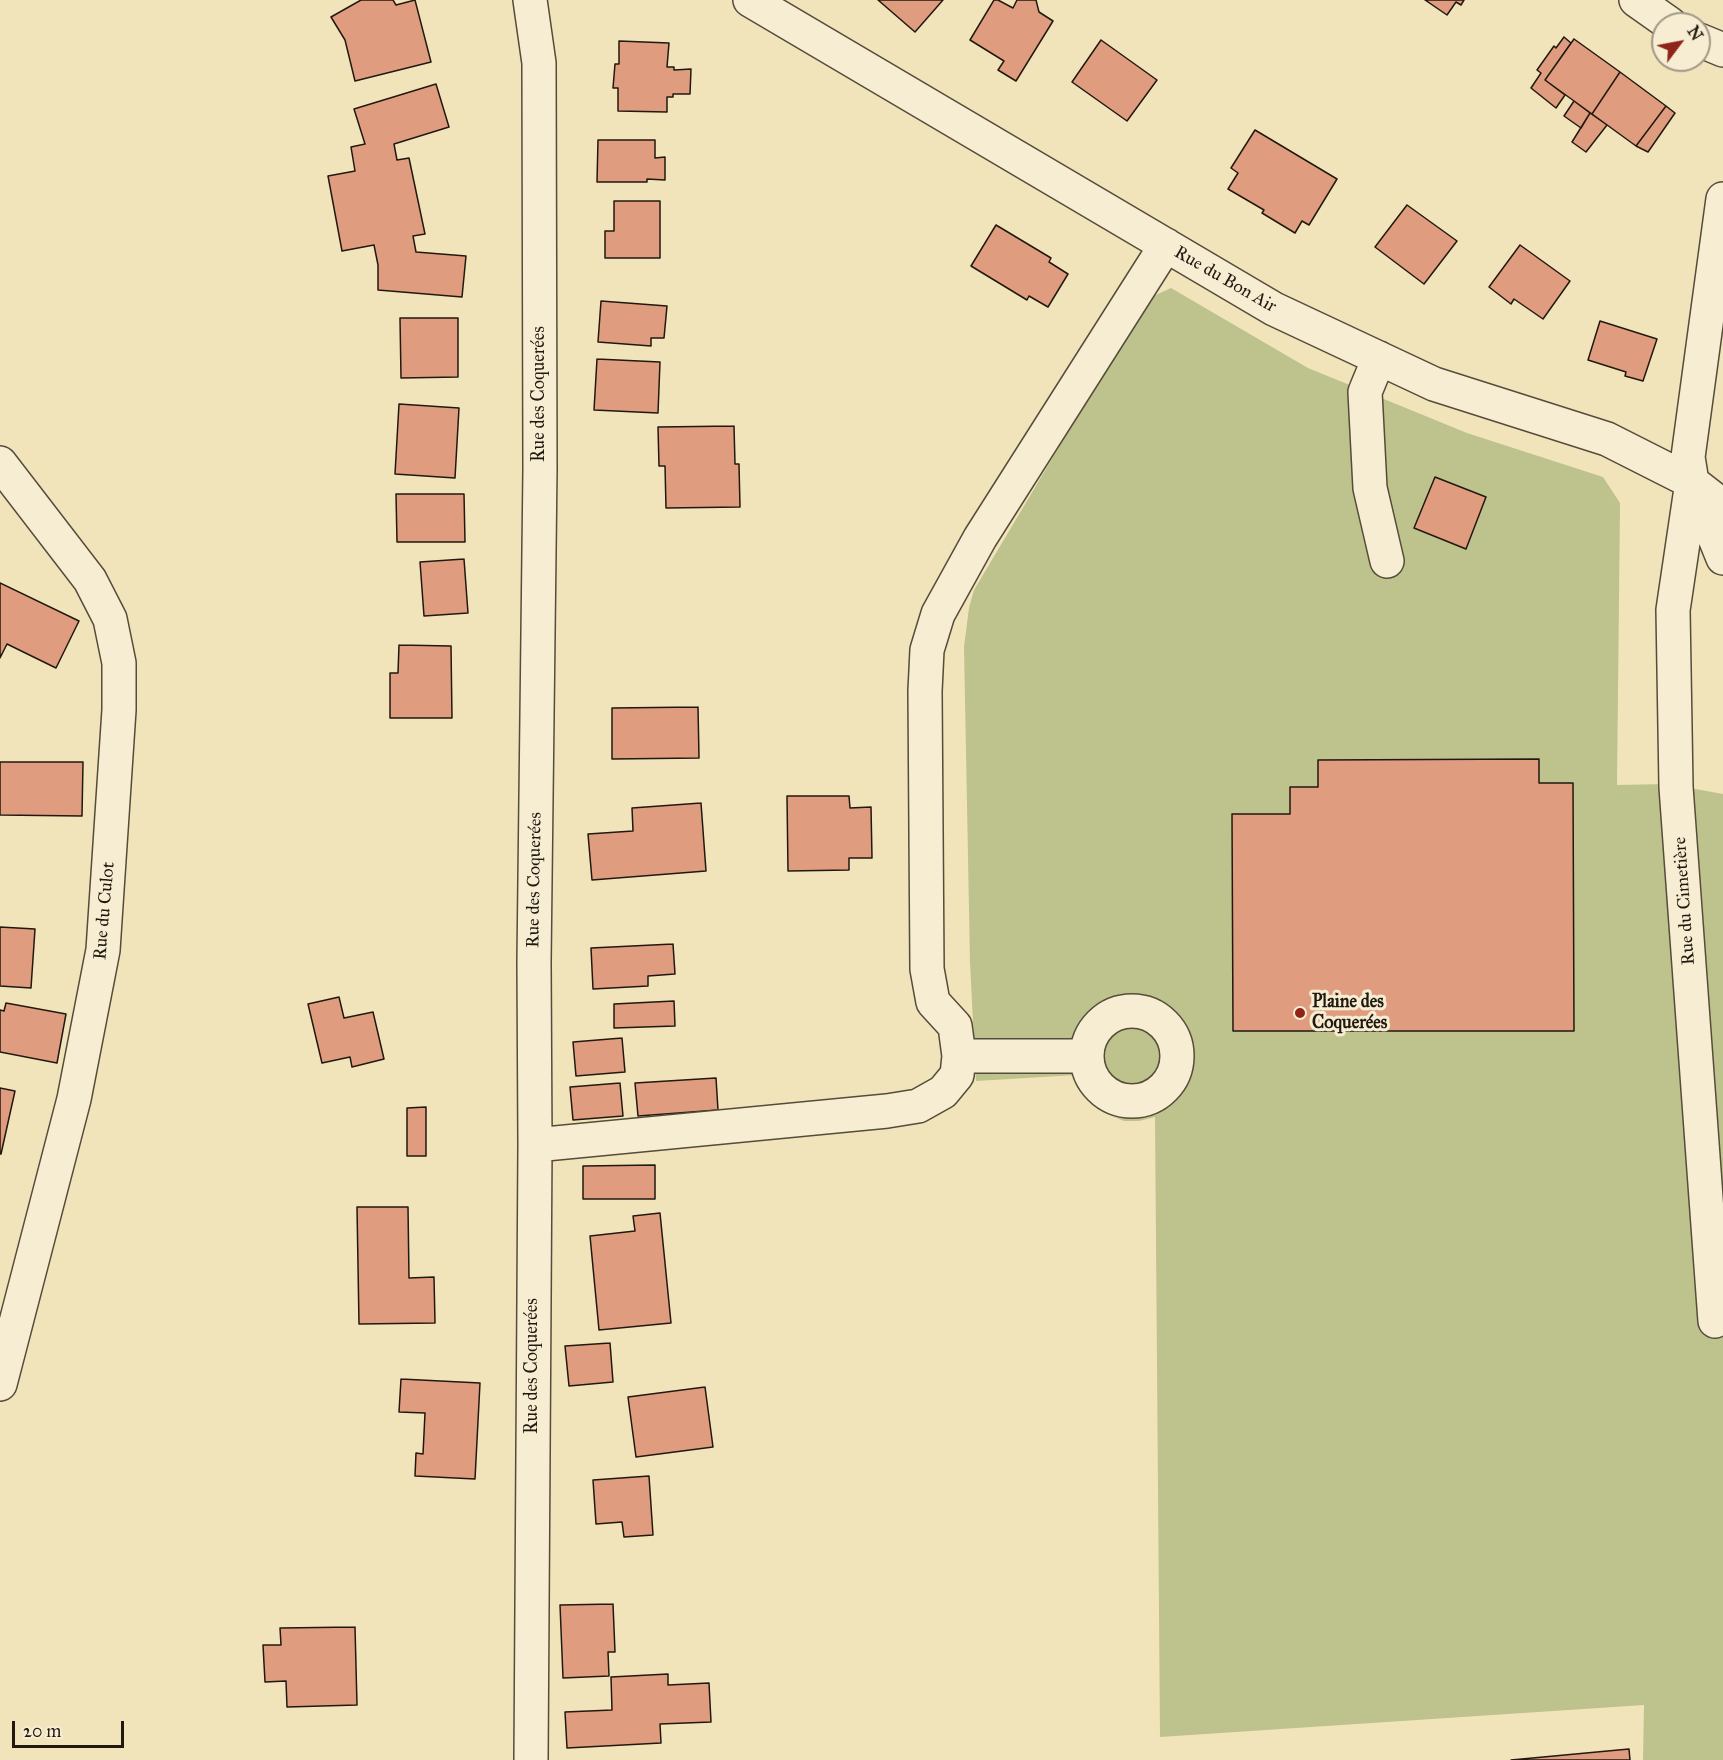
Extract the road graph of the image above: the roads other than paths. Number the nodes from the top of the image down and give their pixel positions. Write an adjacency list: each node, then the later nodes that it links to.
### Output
1 (530, 0): 15 (street, Rue des Coquerées)
2 (750, 0): 6 (street, Rue du Bon Air)
3 (1636, 0): 4 (street)
4 (1653, 12)
5 (1723, 199): 9 (street)
6 (1166, 245): 7 (street, Rue du Bon Air); 13 (street)
7 (1379, 358): 9 (street, Rue du Bon Air); 12 (street)
8 (0, 463): 17 (street, Rue du Culot)
9 (1692, 482): 10 (street, Rue du Bon Air); 11 (street); 16 (street, Rue du Cimetière)
10 (1723, 506)
11 (1723, 558)
12 (1387, 561)
13 (959, 1056): 14 (street); 15 (street)
14 (1086, 1056)
15 (535, 1145): 18 (street, Rue des Coquerées)
16 (1715, 1321)
17 (0, 1384)
18 (531, 1760)

